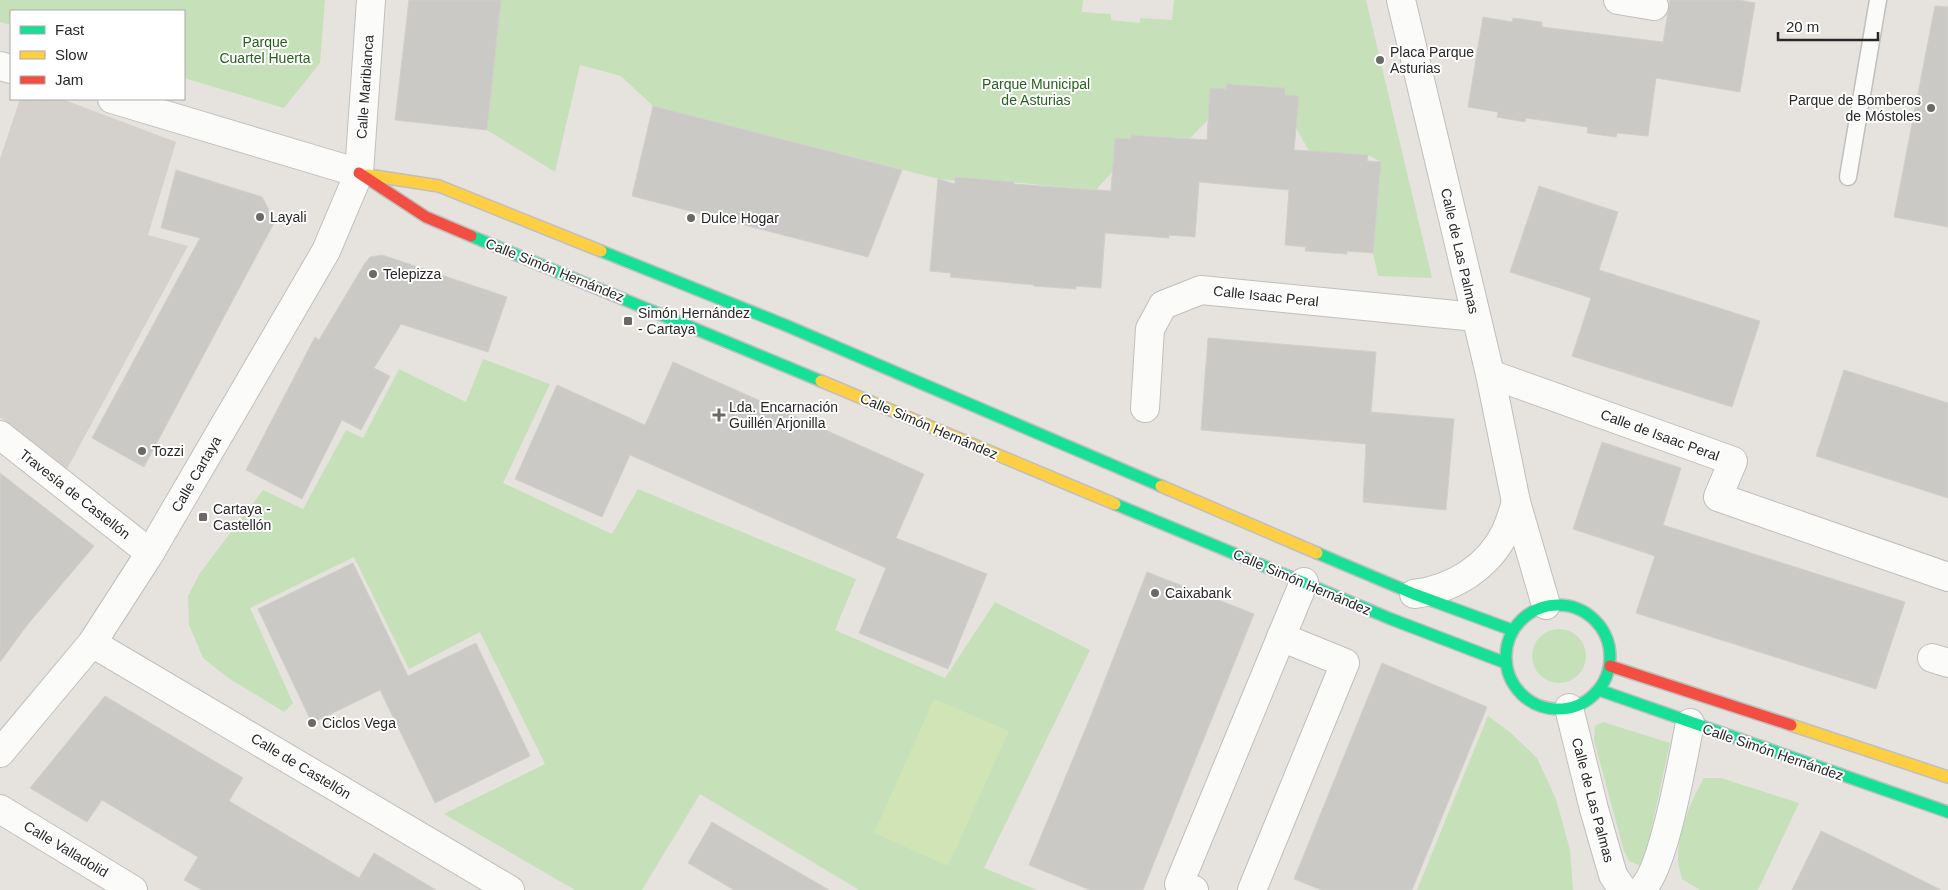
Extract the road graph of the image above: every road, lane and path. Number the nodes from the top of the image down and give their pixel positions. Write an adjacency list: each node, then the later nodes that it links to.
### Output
1 (371, 0): 7 (street, Calle Mariblanca)
2 (1400, 0): 9 (street, Calle de Las Palmas)
3 (1618, 0): 5 (street)
4 (1878, 0): 8 (lane)
5 (1654, 6)
6 (115, 100): 7 (street, Calle Simón Hernández)
7 (359, 173): 14 (street, Calle Cartaya); 16 (street, Calle Simón Hernández); 17 (street, Calle Simón Hernández)
8 (1848, 177)
9 (1476, 317): 10 (street, Calle de Las Palmas); 11 (street, Calle Isaac Peral)
10 (1490, 374): 13 (street, Calle de Las Palmas); 15 (street, Calle de Isaac Peral)
11 (1145, 408)
12 (0, 435): 14 (street, Travesía de Castellón)
13 (1516, 502): 17 (street); 18 (street, Calle de Las Palmas)
14 (150, 553): 21 (street, Calle Cartaya)
15 (1948, 577)
16 (1304, 582): 20 (street); 22 (street, Calle Simón Hernández)
17 (1414, 594): 19 (street, Calle Simón Hernández)
18 (1546, 606): 19 (street); 23 (street)
19 (1512, 630): 22 (street)
20 (1281, 637): 33 (street); 34 (street)
21 (92, 643): 27 (street, Calle Cartaya); 32 (street, Calle de Castellón)
22 (1506, 663): 25 (street)
23 (1610, 666): 24 (street); 28 (street)
24 (1599, 690): 25 (street); 26 (street, Calle Simón Hernández)
25 (1569, 708): 35 (street, Calle de Las Palmas)
26 (1690, 724): 30 (street, Calle Simón Hernández); 36 (street)
27 (0, 753)
28 (1948, 777)
29 (0, 809): 31 (street, Calle Valladolid)
30 (1948, 812)
31 (133, 890)
32 (510, 890)
33 (1194, 890)
34 (1252, 890)
35 (1623, 890)
36 (1641, 890)

